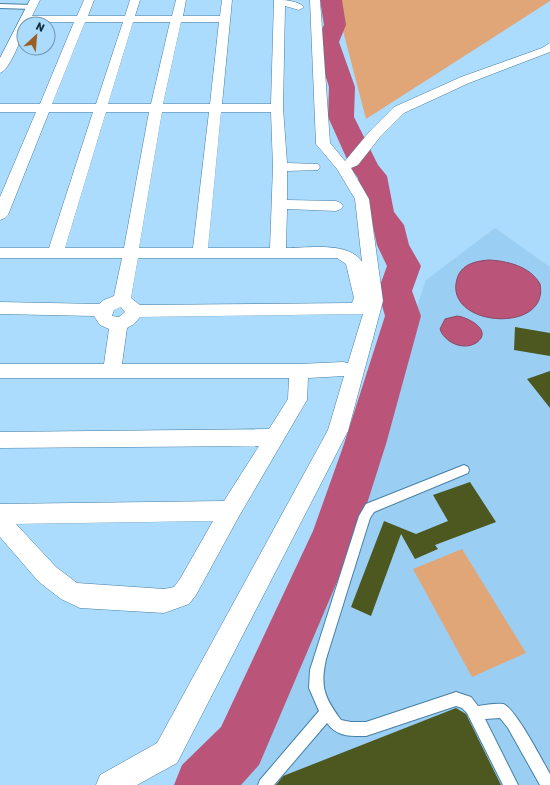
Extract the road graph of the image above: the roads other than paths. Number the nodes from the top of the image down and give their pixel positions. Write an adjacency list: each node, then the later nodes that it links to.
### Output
1 (89, 0): 12 (street)
2 (135, 0): 13 (street)
3 (181, 0): 14 (street)
4 (227, 0): 15 (street)
5 (280, 0): 9 (street); 21 (street)
6 (315, 0): 25 (street)
7 (33, 3): 8 (lane); 10 (street)
8 (0, 6)
9 (299, 7)
10 (26, 16)
11 (56, 18): 12 (street)
12 (82, 18): 13 (street); 20 (street)
13 (129, 19): 14 (street); 22 (street)
14 (177, 19): 15 (street); 23 (street)
15 (224, 20): 24 (street)
16 (16, 37): 18 (street)
17 (550, 46): 25 (street)
18 (0, 69)
19 (0, 108): 20 (street)
20 (44, 108): 22 (street); 30 (street)
21 (277, 108): 24 (street); 26 (street)
22 (100, 109): 23 (street); 33 (street)
23 (156, 109): 24 (street); 34 (street)
24 (216, 109): 31 (street)
25 (348, 164): 52 (street)
26 (280, 167): 27 (street); 28 (street)
27 (313, 167)
28 (278, 204): 29 (street); 35 (street)
29 (336, 206)
30 (0, 215)
31 (200, 252): 34 (street); 35 (street)
32 (0, 253): 33 (street)
33 (55, 253): 34 (street)
34 (131, 253): 36 (street)
35 (278, 253): 36 (street)
36 (128, 306): 38 (street); 39 (street)
37 (0, 308): 38 (street)
38 (103, 310): 39 (street)
39 (119, 323): 41 (street)
40 (343, 369): 43 (street)
41 (112, 370): 42 (street); 43 (street)
42 (0, 371)
43 (299, 371): 44 (street)
44 (274, 437): 45 (street); 47 (street)
45 (0, 440)
46 (464, 470): 50 (lane)
47 (230, 511): 48 (street); 49 (street)
48 (0, 514)
49 (0, 521)
50 (327, 712): 51 (lane); 53 (lane)
51 (475, 713): 54 (lane); 55 (lane)
52 (110, 785)
53 (265, 785)
54 (511, 785)
55 (548, 785)

